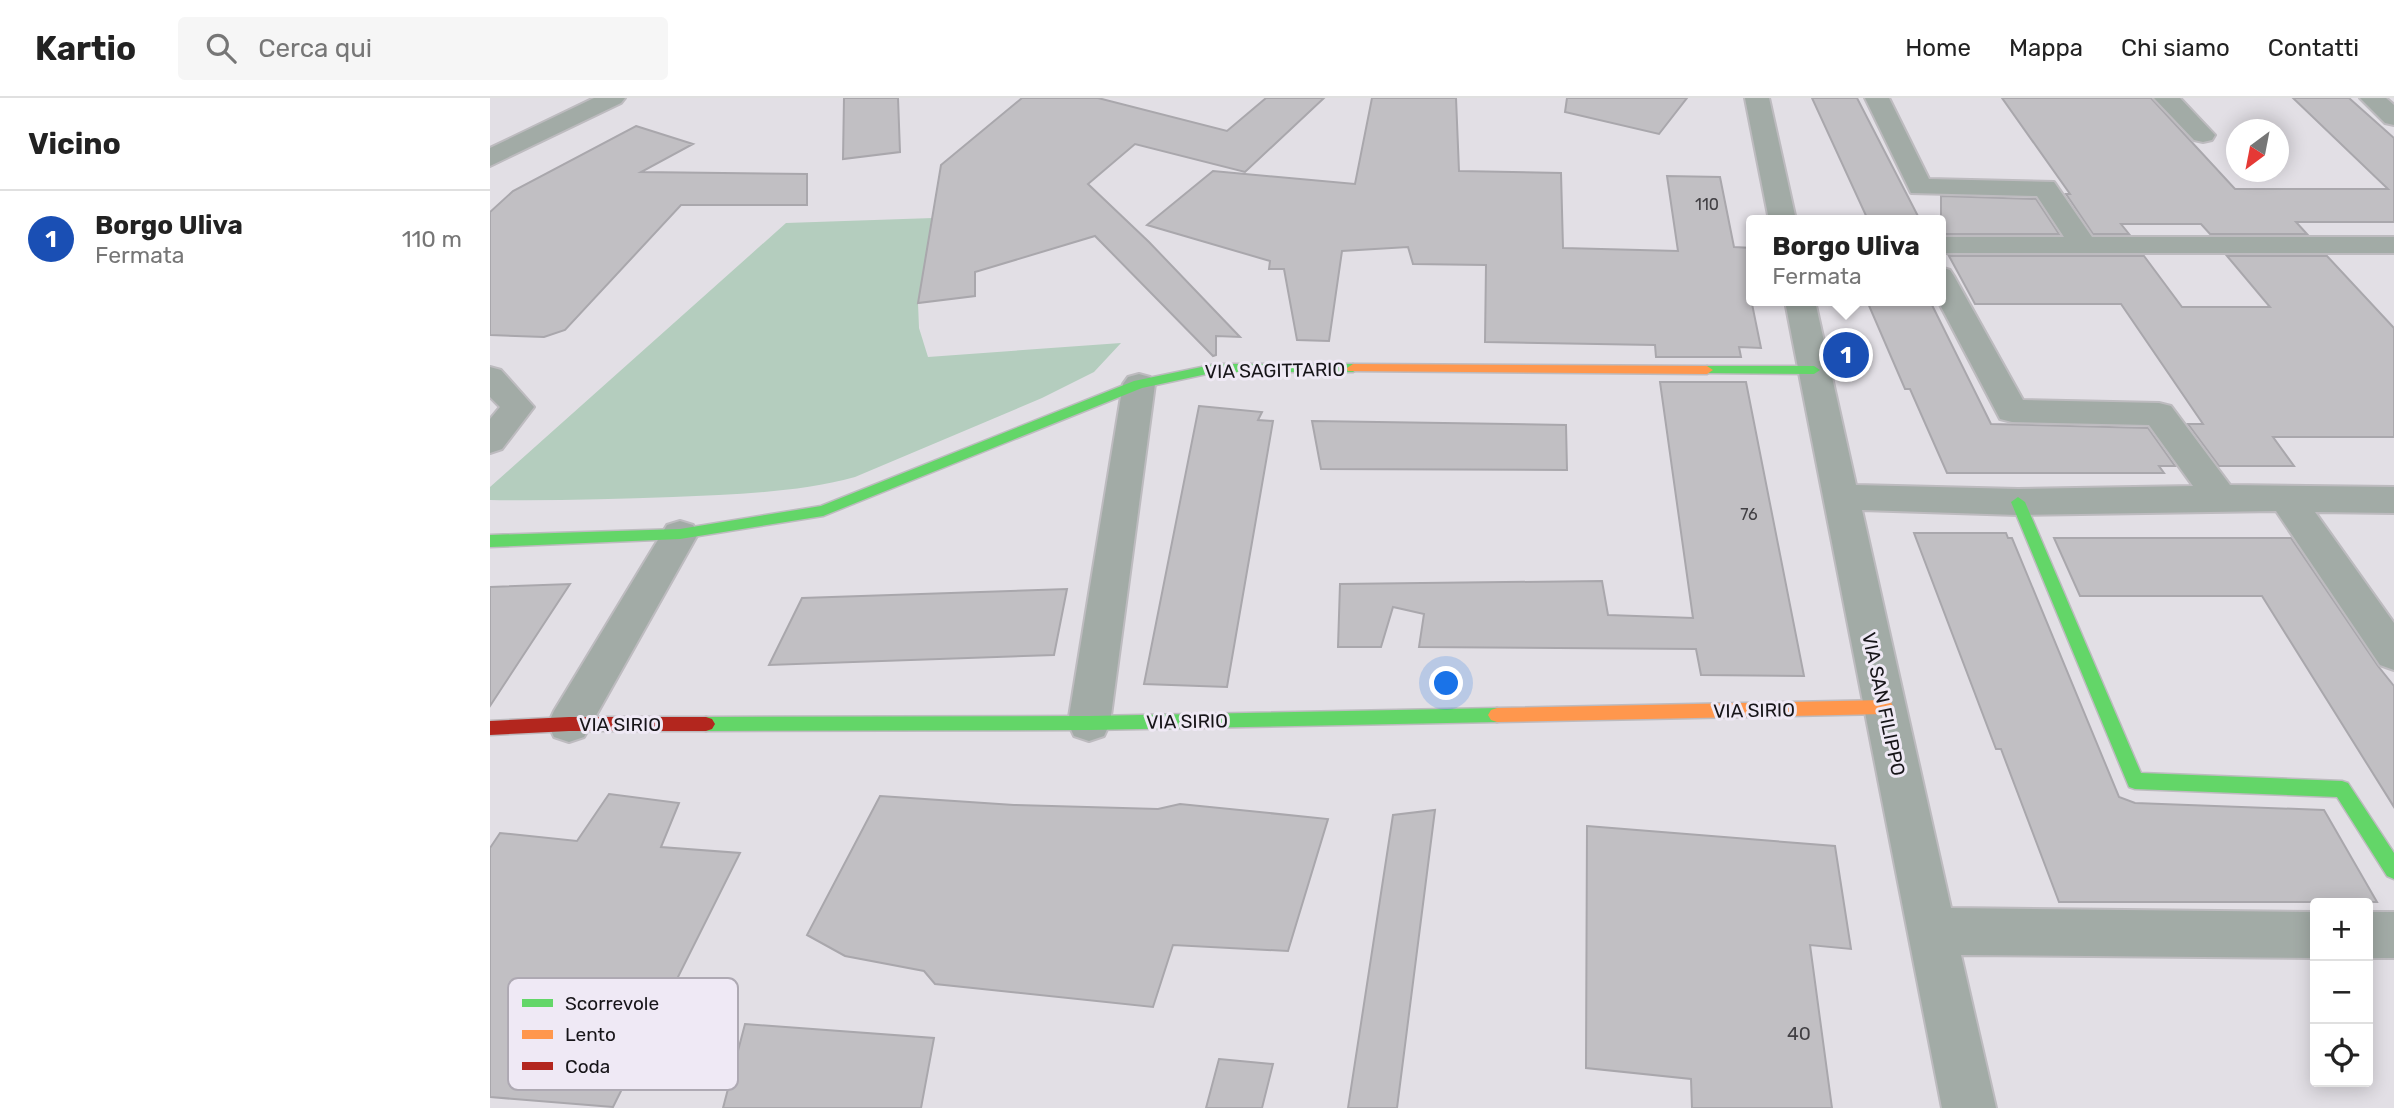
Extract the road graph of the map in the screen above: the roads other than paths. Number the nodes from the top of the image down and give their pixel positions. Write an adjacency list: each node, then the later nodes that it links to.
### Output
1 (613, 98): 8 (street)
2 (1757, 98): 9 (street)
3 (1877, 98): 11 (street)
4 (2166, 98): 7 (street)
5 (2372, 98): 6 (street)
6 (2394, 118)
7 (2203, 135)
8 (490, 158)
9 (1782, 215)
10 (1946, 245): 11 (street)
11 (2084, 245): 12 (street)
12 (2381, 245): 13 (street)
13 (2394, 271)
14 (1946, 286): 21 (street)
15 (1801, 306): 16 (street, VIA SAN FILIPPO)
16 (1814, 370): 18 (street, VIA SAGITTARIO); 20 (street, VIA SAN FILIPPO)
17 (490, 377): 19 (street)
18 (1139, 384): 25 (street, VIA SAGITTARIO); 29 (street)
19 (490, 441)
20 (1841, 497): 24 (street); 28 (street, VIA SAN FILIPPO)
21 (2220, 498): 22 (street); 24 (street)
22 (2286, 498): 23 (street); 27 (street)
23 (2394, 500)
24 (2018, 502): 32 (street)
25 (680, 534): 26 (street, VIA SAGITTARIO); 30 (street)
26 (490, 541)
27 (2394, 654)
28 (1885, 707): 29 (street, VIA SIRIO); 33 (street, VIA SAN FILIPPO)
29 (1089, 723): 30 (street, VIA SIRIO)
30 (569, 724): 31 (street, VIA SIRIO)
31 (490, 728)
32 (2394, 870)
33 (1931, 931): 34 (street); 37 (street, VIA SAN FILIPPO)
34 (2310, 935)
35 (2373, 935): 36 (street)
36 (2394, 935)
37 (1969, 1108)

